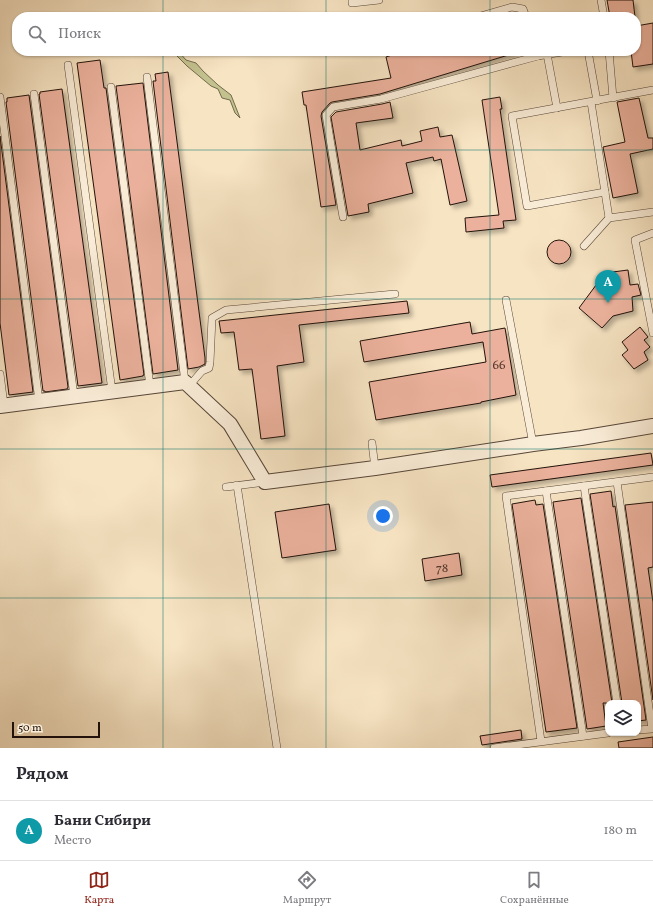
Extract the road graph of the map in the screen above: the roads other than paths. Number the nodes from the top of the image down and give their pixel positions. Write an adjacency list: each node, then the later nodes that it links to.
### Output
1 (352, 0): 2 (lane)
2 (379, 0)
3 (601, 0): 6 (lane)
4 (494, 12): 5 (lane)
5 (525, 12)
6 (603, 12)
7 (528, 56): 22 (lane)
8 (547, 56): 19 (lane)
9 (589, 56): 18 (lane)
10 (609, 56): 17 (lane)
11 (68, 65): 33 (lane)
12 (147, 77): 31 (lane)
13 (111, 87): 32 (lane)
14 (653, 90): 17 (lane)
15 (34, 94): 34 (lane)
16 (0, 97): 35 (lane)
17 (613, 98): 18 (lane)
18 (594, 101): 19 (lane); 20 (lane)
19 (557, 108): 20 (lane)
20 (605, 192): 23 (lane)
21 (653, 212): 23 (lane)
22 (343, 217)
23 (609, 218): 25 (lane)
24 (653, 233): 28 (lane)
25 (584, 246)
26 (395, 294): 31 (lane)
27 (506, 300): 39 (lane)
28 (650, 307): 29 (lane)
29 (653, 333)
30 (0, 374): 36 (lane)
31 (187, 384): 32 (street); 42 (street)
32 (150, 386): 33 (street)
33 (112, 391): 34 (street)
34 (74, 396): 35 (street)
35 (39, 400): 36 (street)
36 (2, 405)
37 (653, 426): 39 (street)
38 (372, 443): 40 (lane)
39 (533, 444): 40 (street)
40 (375, 468): 42 (street)
41 (653, 477): 43 (lane)
42 (265, 482): 44 (lane)
43 (617, 482): 45 (lane); 49 (lane)
44 (236, 485): 46 (lane); 53 (lane)
45 (584, 486): 47 (lane); 48 (lane)
46 (226, 487)
47 (546, 491): 51 (lane); 52 (lane)
48 (617, 700)
49 (641, 730)
50 (605, 733): 51 (lane)
51 (583, 736): 52 (lane)
52 (541, 741): 54 (lane)
53 (277, 748)
54 (494, 748)

